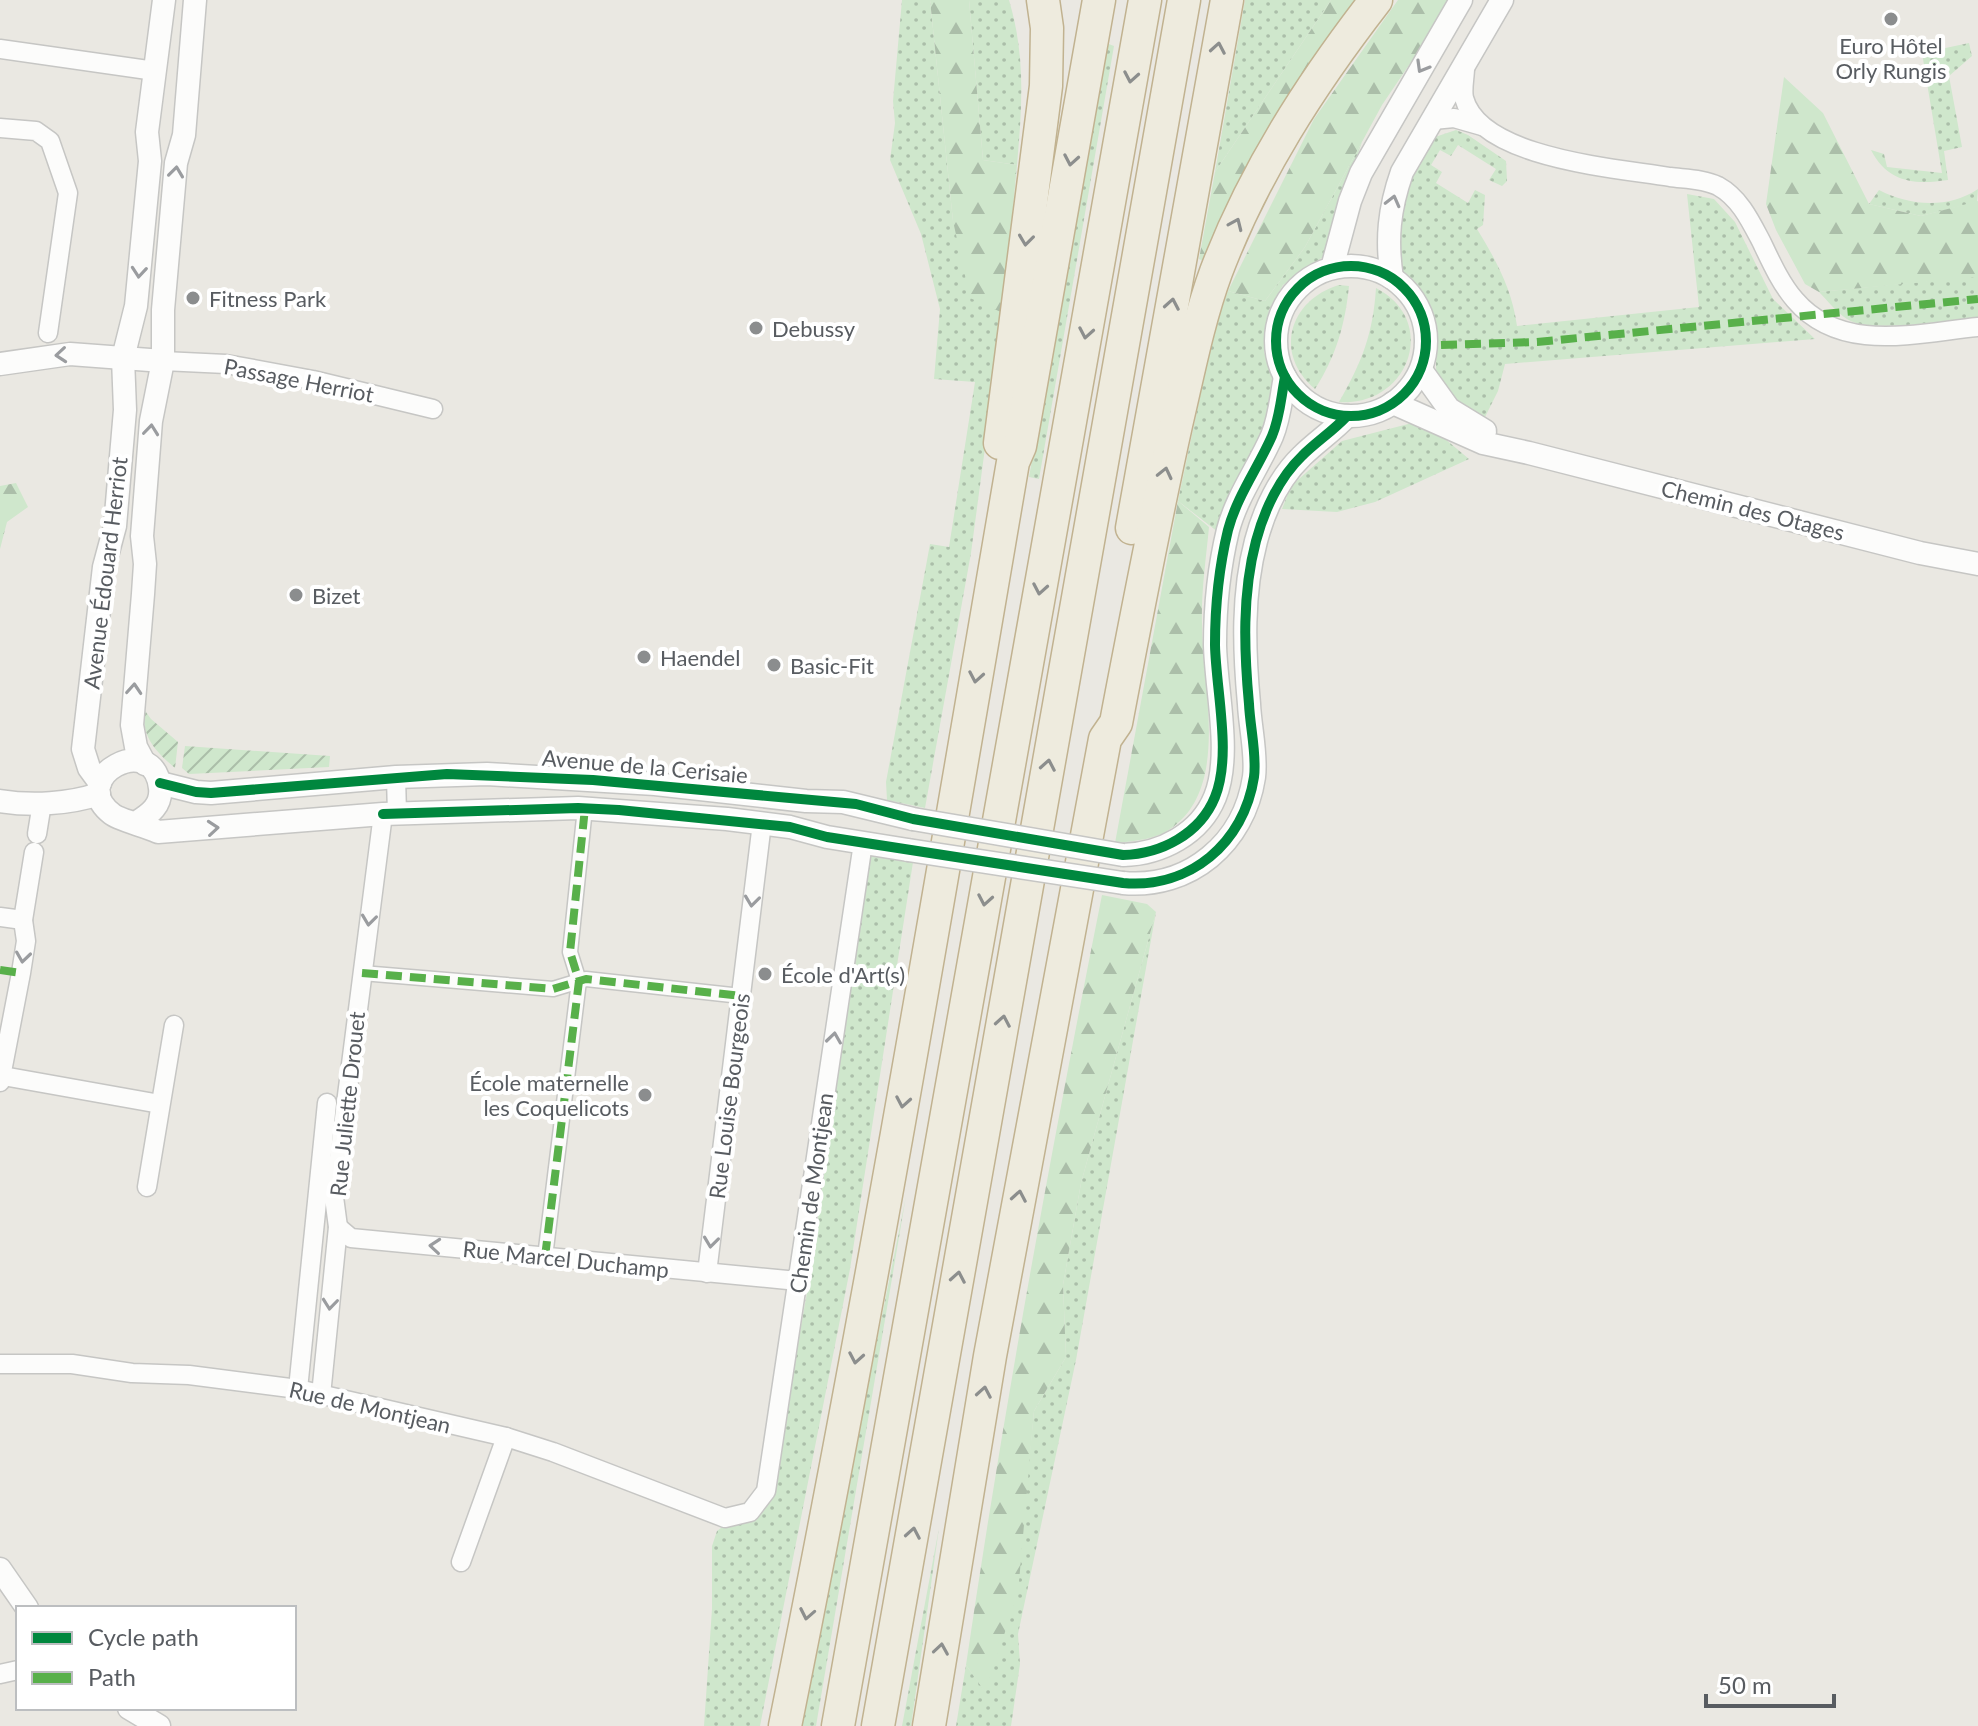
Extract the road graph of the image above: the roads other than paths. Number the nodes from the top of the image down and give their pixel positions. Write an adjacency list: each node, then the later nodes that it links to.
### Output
1 (164, 0): 14 (street, Avenue Édouard Herriot)
2 (195, 0): 15 (street, Avenue Édouard Herriot)
3 (1022, 0): 19 (highway)
4 (1043, 0): 19 (highway)
5 (1099, 0): 33 (highway, one-way to 33)
6 (1145, 0): 72 (highway, one-way to 72)
7 (1184, 0): 73 (highway, one-way to 7)
8 (1227, 0): 35 (highway, one-way to 8)
9 (1376, 0): 35 (highway, one-way to 9)
10 (1461, 0): 20 (street, one-way to 20)
11 (1502, 0): 13 (street)
12 (0, 49): 14 (street)
13 (1465, 68): 16 (street); 17 (street)
14 (155, 71): 15 (street); 24 (street, Avenue Édouard Herriot, one-way to 24)
15 (188, 77): 25 (street, Avenue Édouard Herriot, one-way to 15)
16 (1433, 120): 17 (street); 21 (street, one-way to 16)
17 (1482, 126): 22 (street)
18 (0, 128): 23 (street)
19 (1040, 135): 33 (highway, one-way to 33)
20 (1332, 268): 21 (street); 28 (street)
21 (1392, 278): 27 (street)
22 (1978, 327)
23 (48, 333)
24 (123, 358): 25 (street); 26 (street, one-way to 26); 39 (street, Avenue Édouard Herriot)
25 (163, 361): 30 (street, Passage Herriot); 36 (street, Avenue Édouard Herriot, one-way to 25)
26 (0, 364)
27 (1421, 370): 29 (street); 32 (street, Chemin des Otages)
28 (1285, 377): 31 (street); 37 (street, Avenue de la Cerisaie, bridge)
29 (1393, 403): 31 (street); 32 (street, Chemin des Otages)
30 (433, 409)
31 (1347, 416): 46 (street, Avenue de la Cerisaie, bridge)
32 (1529, 453): 34 (street, Chemin des Otages)
33 (1013, 462): 71 (highway, one-way to 71)
34 (1978, 564)
35 (1105, 739): 74 (highway, one-way to 35)
36 (145, 764): 38 (street); 39 (street)
37 (396, 777): 38 (street, Avenue de la Cerisaie); 43 (street, Rue Juliette Drouet)
38 (160, 783): 44 (street)
39 (100, 788): 41 (street); 44 (street)
40 (0, 801): 41 (street)
41 (42, 803): 48 (street)
42 (585, 808): 43 (street, Avenue de la Cerisaie); 45 (street, Avenue de la Cerisaie); 50 (street)
43 (390, 814): 44 (street, Avenue de la Cerisaie, one-way to 43); 49 (street, Rue Juliette Drouet, one-way to 49)
44 (137, 822)
45 (762, 823): 46 (street, Avenue de la Cerisaie); 51 (street, Rue Louise Bourgeois, one-way to 51)
46 (863, 843): 60 (street, Chemin de Montjean, one-way to 46)
47 (0, 917): 48 (street)
48 (23, 920): 53 (street, one-way to 53)
49 (362, 973): 50 (street); 57 (street, Rue Juliette Drouet)
50 (579, 981): 51 (street); 58 (street)
51 (741, 996): 59 (street, Rue Louise Bourgeois, one-way to 59)
52 (174, 1025): 55 (street)
53 (1, 1079): 55 (street)
54 (327, 1103): 62 (street)
55 (160, 1104): 56 (street)
56 (147, 1187)
57 (338, 1227): 58 (street, Rue Marcel Duchamp, one-way to 57); 63 (street, Rue Juliette Drouet, one-way to 63)
58 (545, 1257): 59 (street, Rue Marcel Duchamp)
59 (707, 1273): 60 (street, Rue Marcel Duchamp)
60 (798, 1281): 65 (street, Chemin de Montjean)
61 (0, 1364): 62 (street, Rue de Montjean)
62 (298, 1389): 63 (street, Rue de Montjean)
63 (321, 1395): 64 (street, Rue de Montjean)
64 (506, 1437): 65 (street, Rue de Montjean); 66 (street)
65 (725, 1518)
66 (461, 1562)
67 (0, 1569): 68 (street)
68 (26, 1606)
69 (132, 1710): 70 (street)
70 (159, 1726)
71 (785, 1726)
72 (838, 1726)
73 (878, 1726)
74 (929, 1726)

